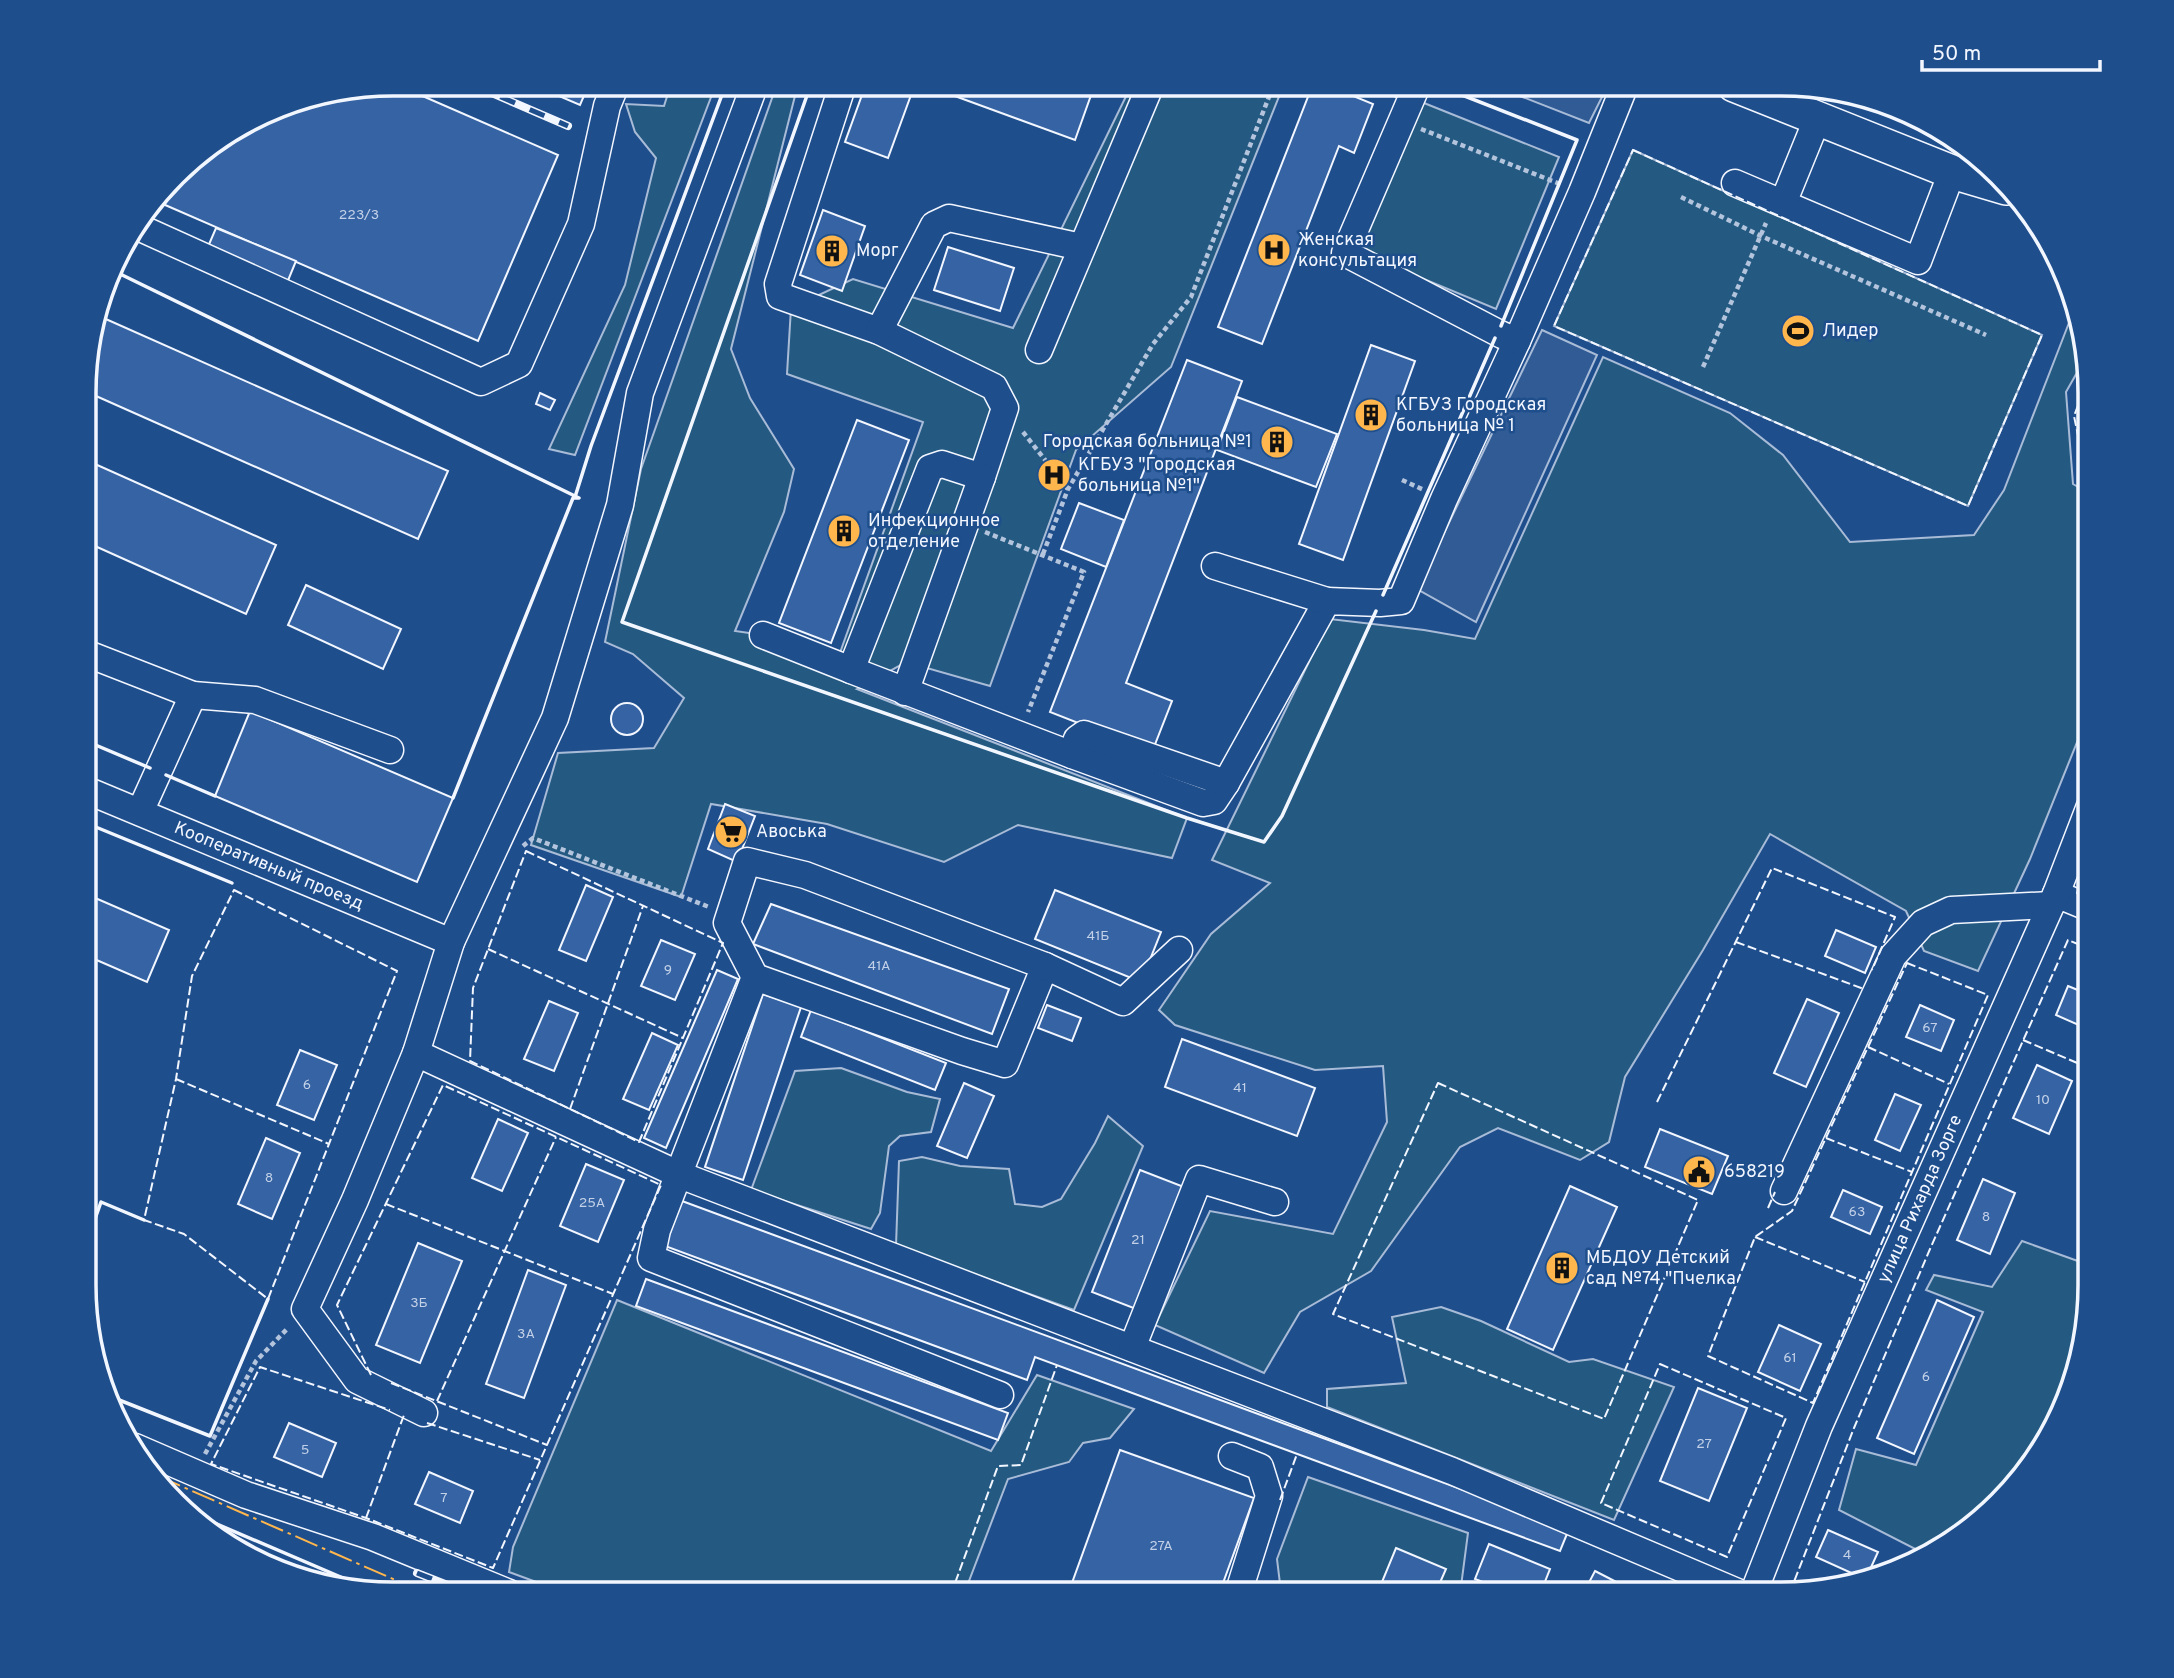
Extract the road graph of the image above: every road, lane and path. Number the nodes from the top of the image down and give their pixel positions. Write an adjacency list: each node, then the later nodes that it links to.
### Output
1 (611, 96): 17 (street)
2 (751, 96): 46 (street)
3 (839, 96): 20 (street)
4 (1146, 96): 19 (street)
5 (1269, 96): 27 (path)
6 (1412, 96): 10 (street)
7 (1621, 96): 14 (street)
8 (1763, 96): 9 (main road)
9 (1818, 117): 11 (main road); 16 (street)
10 (1401, 121): 14 (path); 22 (street)
11 (1952, 172): 13 (main road); 16 (street)
12 (1735, 183): 16 (street)
13 (1992, 184)
14 (1582, 192): 22 (street)
15 (1681, 197): 18 (path)
16 (1779, 201): 18 (path)
17 (145, 230)
18 (1761, 236): 21 (path); 24 (path)
19 (1081, 247): 20 (street); 23 (street)
20 (879, 331): 25 (street)
21 (1986, 335)
22 (1517, 341): 31 (street)
23 (1039, 350)
24 (1703, 367)
25 (1005, 408): 26 (street); 27 (path)
26 (982, 477): 28 (street); 34 (street)
27 (1068, 489): 29 (path)
28 (965, 524): 29 (path); 35 (street)
29 (1043, 554): 37 (path)
30 (1215, 566): 31 (street)
31 (1326, 601): 37 (street)
32 (763, 635): 34 (street)
33 (96, 657): 36 (street)
34 (851, 670): 35 (street)
35 (905, 692): 37 (street)
36 (193, 695): 38 (street); 40 (street)
37 (1018, 735)
38 (390, 750)
39 (96, 794): 40 (street, Кооперативный проезд)
40 (140, 812): 46 (street, Кооперативный проезд)
41 (2078, 836): 43 (street, улица Рихарда Зорге)
42 (516, 851): 45 (path)
43 (2053, 900): 44 (street); 52 (street); 64 (street, улица Рихарда Зорге)
44 (2078, 905)
45 (730, 915): 48 (street); 49 (street)
46 (451, 942): 50 (street)
47 (1180, 950): 48 (street)
48 (1045, 966): 49 (street)
49 (755, 976): 51 (street)
50 (416, 1054): 51 (street); 54 (street)
51 (680, 1175): 55 (street); 56 (street)
52 (1784, 1191)
53 (1275, 1202): 55 (street)
54 (305, 1309): 57 (street); 60 (path)
55 (1132, 1348): 63 (street)
56 (1000, 1395)
57 (424, 1413)
58 (148, 1452): 60 (street)
59 (1232, 1456): 62 (street)
60 (189, 1469): 61 (street)
61 (482, 1582)
62 (1242, 1582)
63 (1714, 1582)
64 (1758, 1582)

